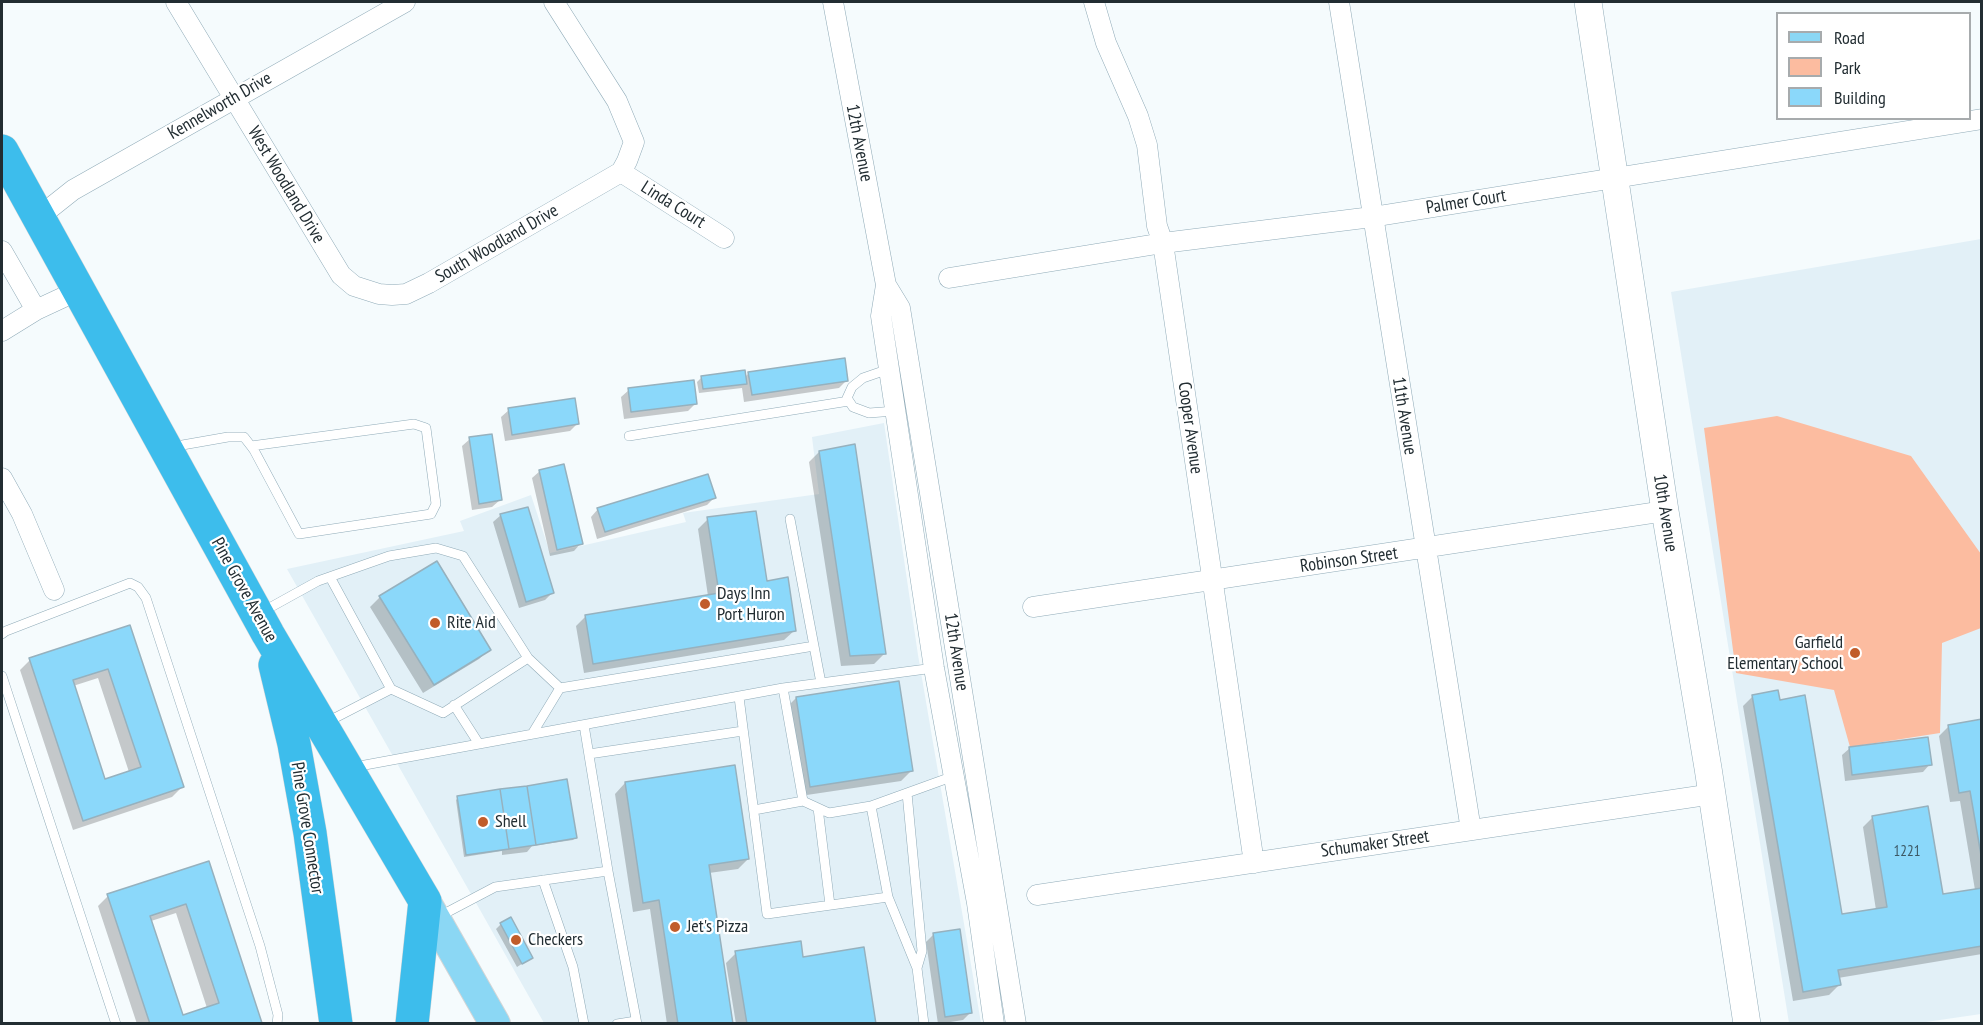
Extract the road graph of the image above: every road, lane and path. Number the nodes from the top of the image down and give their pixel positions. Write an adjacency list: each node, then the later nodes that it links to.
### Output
1 (176, 2): 8 (street, West Woodland Drive)
2 (405, 2): 8 (street, Kennelworth Drive)
3 (554, 2): 11 (street)
4 (833, 2): 20 (street, 12th Avenue)
5 (1094, 2): 16 (street, Cooper Avenue)
6 (1339, 2): 14 (street, 11th Avenue)
7 (1588, 2): 12 (street, 10th Avenue)
8 (234, 98): 13 (street, Kennelworth Drive); 18 (street, West Woodland Drive)
9 (1982, 119): 12 (street, Palmer Court)
10 (2, 151): 13 (highway, Pine Grove Avenue)
11 (621, 172): 15 (street, Linda Court); 18 (street, South Woodland Drive)
12 (1615, 179): 14 (street, Palmer Court); 31 (street, 10th Avenue)
13 (39, 217): 21 (highway, Pine Grove Avenue)
14 (1372, 217): 16 (street, Palmer Court); 33 (street, 11th Avenue)
15 (724, 238)
16 (1163, 243): 19 (street, Palmer Court); 35 (street, Cooper Avenue)
17 (2, 251): 22 (street)
18 (340, 275)
19 (948, 278)
20 (886, 285): 24 (street, 12th Avenue); 83 (street, 12th Avenue)
21 (79, 291): 22 (street); 29 (highway, Pine Grove Avenue)
22 (36, 310): 23 (street)
23 (2, 331)
24 (889, 369): 25 (lane); 26 (street, 12th Avenue)
25 (849, 402): 26 (lane); 27 (lane)
26 (895, 411): 42 (street, 12th Avenue)
27 (629, 436)
28 (251, 446): 28 (lane); 29 (lane)
29 (166, 448): 38 (highway, Pine Grove Avenue)
30 (2, 478): 36 (street)
31 (1665, 511): 33 (street, Robinson Street); 59 (street, 10th Avenue)
32 (790, 519): 40 (lane)
33 (1425, 549): 35 (street, Robinson Street); 64 (street, 11th Avenue)
34 (330, 577): 38 (lane); 41 (lane); 47 (lane)
35 (1212, 580): 37 (street, Robinson Street); 65 (street, Cooper Avenue)
36 (54, 590)
37 (1033, 607)
38 (263, 624): 50 (highway, Pine Grove Avenue); 76 (highway, Pine Grove Connector)
39 (2, 634): 75 (lane)
40 (814, 646): 44 (lane); 45 (lane)
41 (528, 658): 45 (lane); 49 (lane)
42 (934, 668): 44 (lane); 57 (street, 12th Avenue)
43 (2, 676): 74 (lane)
44 (821, 683): 46 (lane)
45 (560, 687): 53 (lane)
46 (783, 688): 48 (lane); 60 (lane)
47 (391, 689): 49 (lane); 50 (lane)
48 (739, 697): 51 (lane); 52 (lane)
49 (454, 705): 54 (lane)
50 (322, 724): 56 (highway, Pine Grove Avenue)
51 (584, 725): 53 (lane); 55 (lane)
52 (743, 731): 55 (lane); 63 (lane)
53 (532, 734): 54 (lane)
54 (479, 744): 56 (lane)
55 (589, 754): 66 (lane)
56 (346, 768): 71 (highway, Pine Grove Avenue)
57 (954, 776): 58 (lane); 82 (street, 12th Avenue)
58 (907, 793): 61 (lane); 72 (lane)
59 (1713, 794): 64 (street, Schumaker Street); 84 (street, 10th Avenue)
60 (803, 801): 62 (lane); 63 (lane)
61 (871, 806): 62 (lane); 69 (lane)
62 (818, 808): 70 (lane)
63 (754, 810): 70 (lane)
64 (1471, 830): 65 (street, Schumaker Street)
65 (1254, 862): 68 (street, Schumaker Street)
66 (608, 871): 67 (lane); 73 (lane)
67 (543, 880): 71 (lane); 79 (lane)
68 (1037, 895)
69 (888, 897): 70 (lane); 72 (lane)
70 (830, 905)
71 (430, 910): 77 (highway); 78 (main road, Pine Grove Avenue)
72 (917, 968): 81 (lane)
73 (636, 1022): 80 (lane)
74 (116, 1023)
75 (277, 1023)
76 (336, 1023)
77 (412, 1023)
78 (495, 1023)
79 (584, 1023)
80 (618, 1023)
81 (924, 1023)
82 (994, 1023)
83 (1016, 1023)
84 (1747, 1023)

